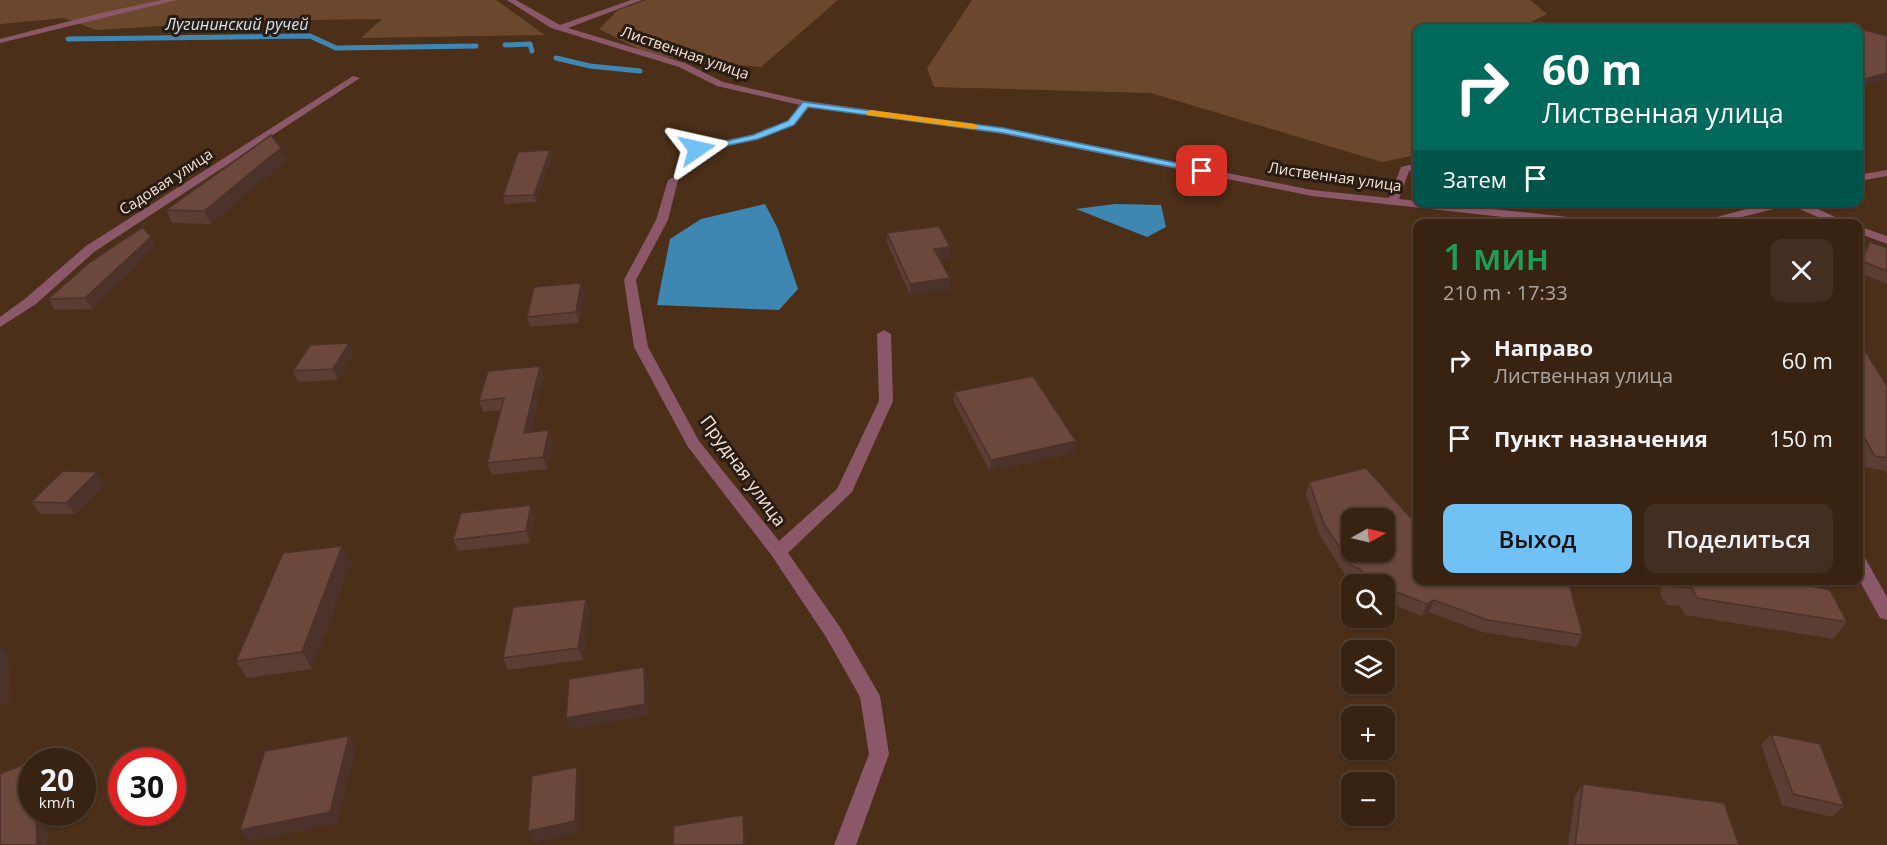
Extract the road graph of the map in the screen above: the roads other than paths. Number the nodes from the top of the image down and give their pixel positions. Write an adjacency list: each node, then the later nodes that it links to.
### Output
1 (173, 0): 5 (street)
2 (511, 0): 4 (street, Лиственная улица)
3 (638, 0): 4 (street)
4 (560, 28): 7 (street, Лиственная улица)
5 (0, 41)
6 (356, 78): 23 (street, Садовая улица)
7 (806, 104): 8 (street); 13 (street, Лиственная улица)
8 (697, 149)
9 (1413, 167): 13 (street)
10 (1887, 173): 11 (street)
11 (1863, 177)
12 (673, 180): 25 (street, Прудная улица)
13 (1393, 201): 14 (street, Лиственная улица)
14 (1413, 203)
15 (1448, 207): 18 (street, Лиственная улица)
16 (1769, 207): 19 (street)
17 (1802, 207): 20 (street)
18 (1559, 219)
19 (1718, 219)
20 (1832, 219)
21 (1863, 231): 22 (street)
22 (1887, 240)
23 (0, 323)
24 (884, 334): 25 (street, Прудная улица)
25 (778, 552): 28 (street, Прудная улица)
26 (1863, 570): 27 (street)
27 (1887, 613)
28 (845, 845)

